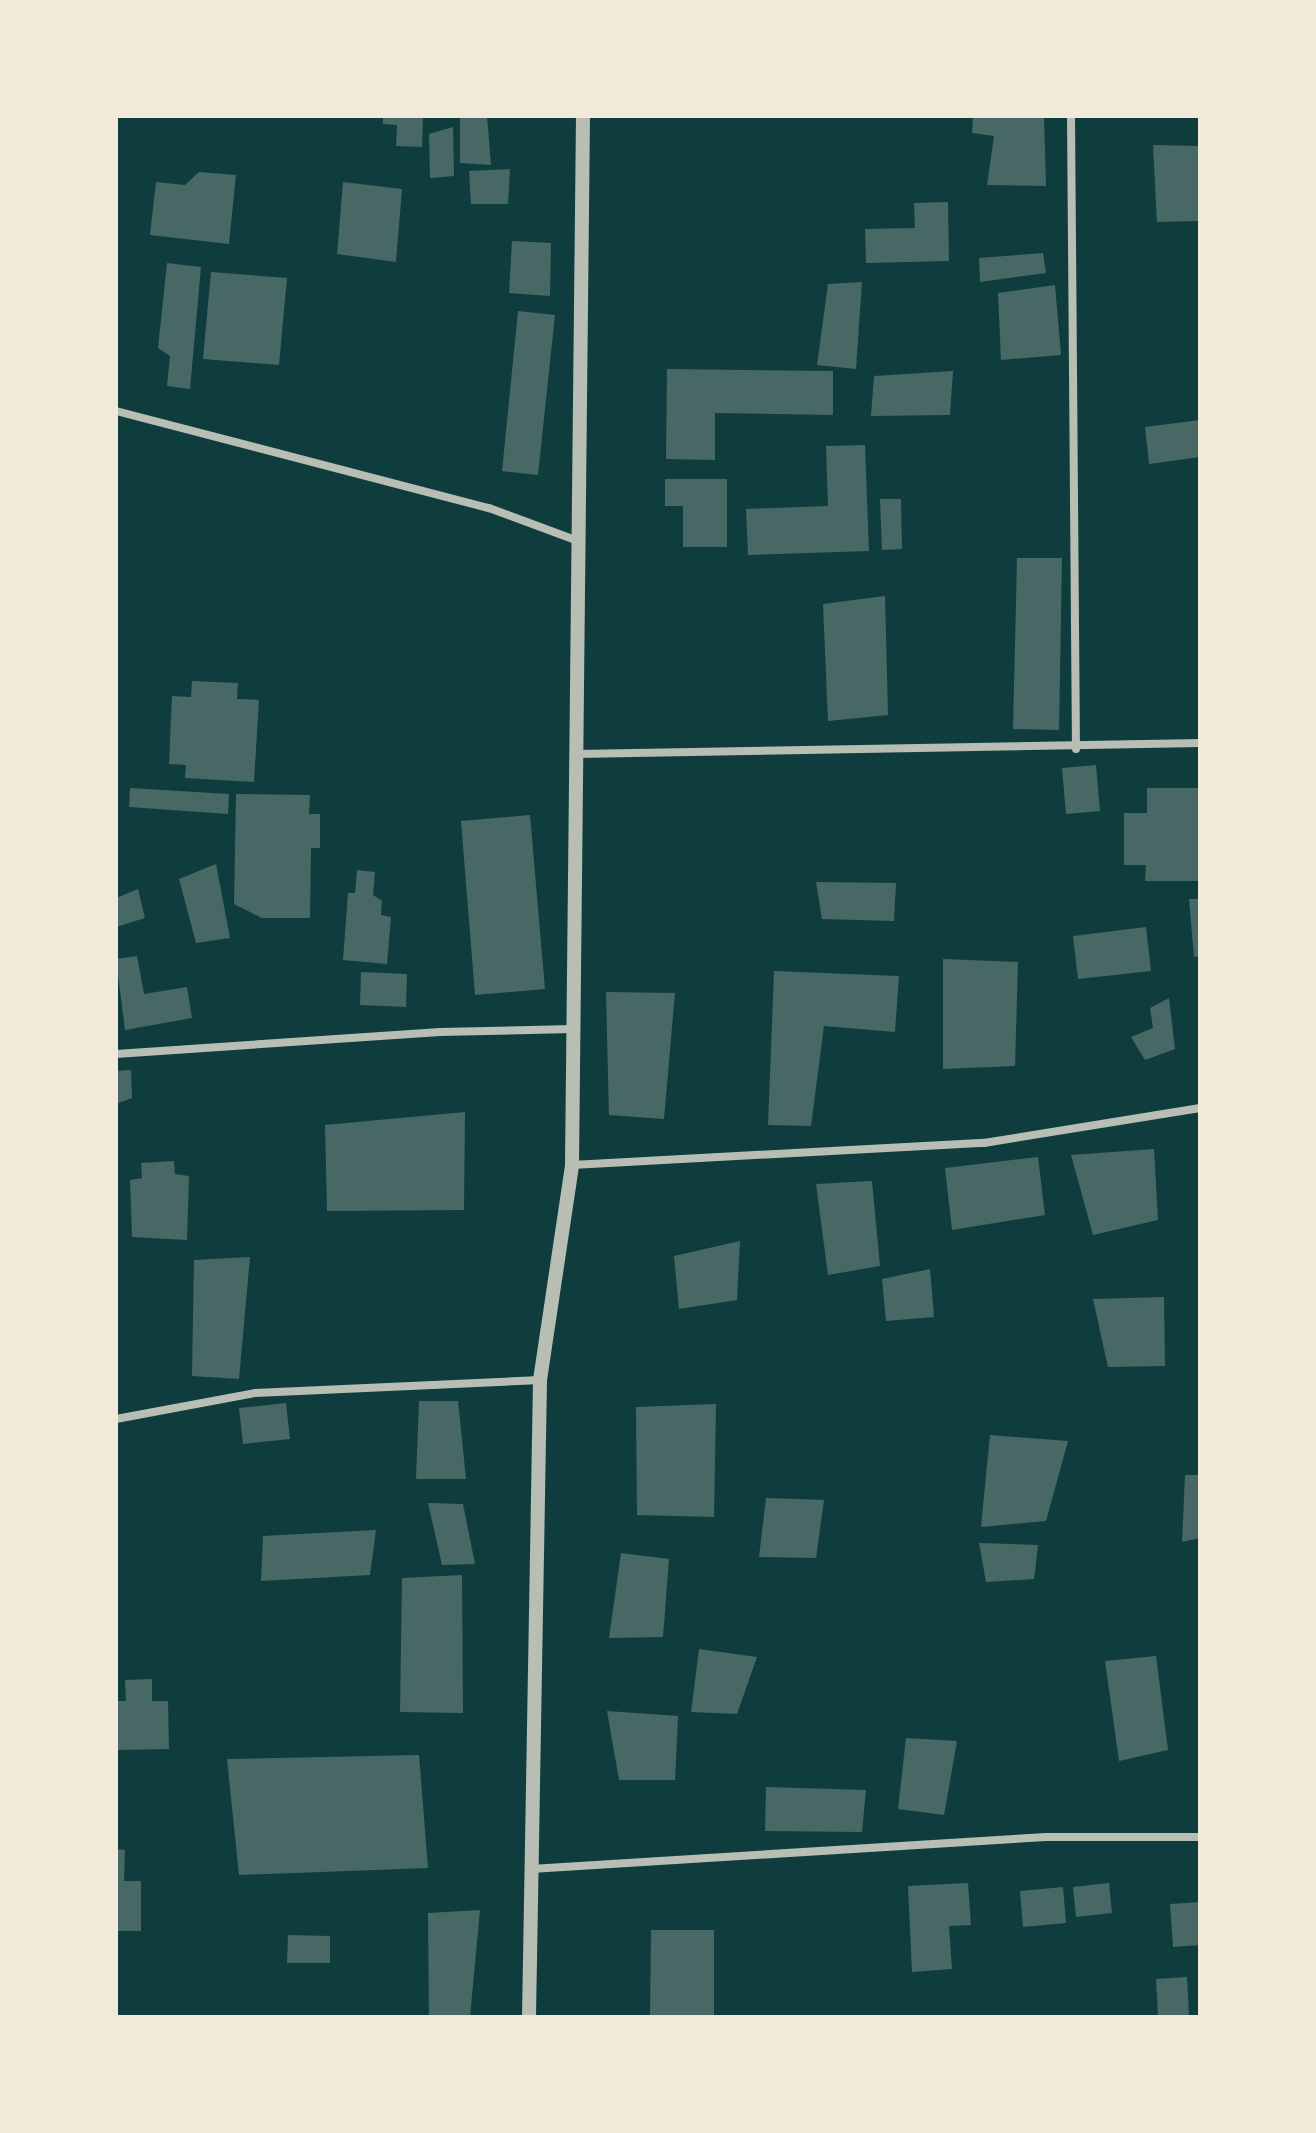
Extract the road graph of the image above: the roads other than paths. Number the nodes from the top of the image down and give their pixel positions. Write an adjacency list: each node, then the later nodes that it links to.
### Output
1 (583, 116): 4 (street)
2 (1071, 116): 6 (street)
3 (116, 411): 4 (street)
4 (578, 541): 7 (street)
5 (1200, 743): 6 (street)
6 (1076, 749): 7 (street)
7 (576, 754): 8 (street)
8 (573, 1029): 9 (street); 11 (street)
9 (116, 1054)
10 (1200, 1108): 11 (street)
11 (572, 1165): 12 (street)
12 (540, 1380): 13 (street); 15 (street)
13 (116, 1419)
14 (1200, 1837): 15 (street)
15 (531, 1869): 16 (street)
16 (529, 2017)

